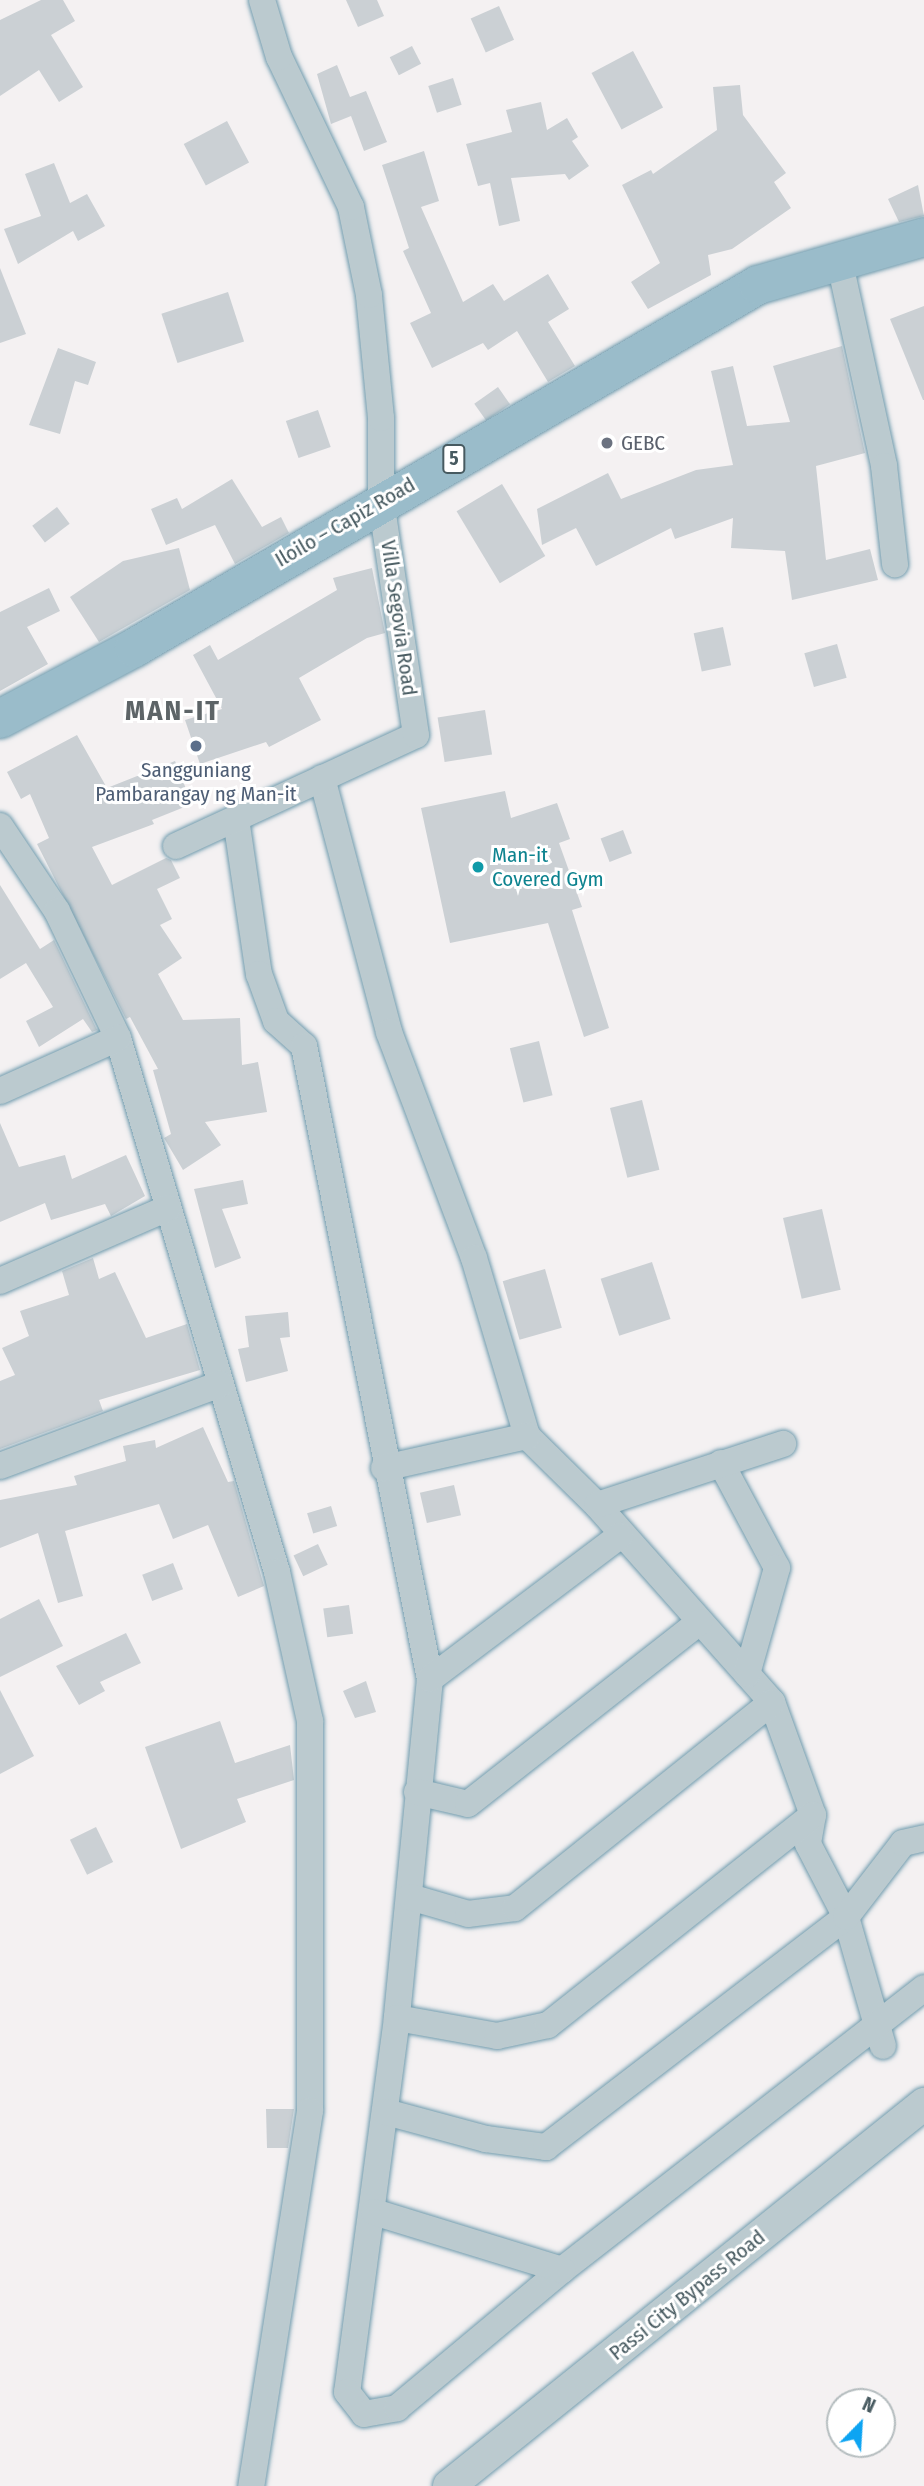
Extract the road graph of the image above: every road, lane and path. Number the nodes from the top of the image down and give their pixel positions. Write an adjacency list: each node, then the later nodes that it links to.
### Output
1 (262, 0): 4 (street, Villa Segovia Road)
2 (924, 237): 3 (highway, Iloilo – Capiz Road / 5)
3 (839, 259): 4 (highway, Iloilo – Capiz Road / 5); 5 (street)
4 (381, 501): 6 (highway, Iloilo – Capiz Road / 5); 7 (street, Villa Segovia Road)
5 (895, 564)
6 (0, 719)
7 (322, 778): 8 (street); 16 (street)
8 (236, 820): 10 (street); 20 (street)
9 (0, 826): 11 (street)
10 (176, 846)
11 (118, 1038): 12 (street); 13 (street)
12 (0, 1090)
13 (168, 1208): 14 (street); 15 (street)
14 (0, 1281)
15 (220, 1384): 19 (street); 39 (street)
16 (527, 1436): 20 (street); 21 (street)
17 (783, 1444): 18 (street)
18 (721, 1463): 21 (street); 24 (street)
19 (0, 1466)
20 (384, 1468): 25 (street)
21 (597, 1505): 22 (street)
22 (620, 1536): 23 (street); 25 (street)
23 (699, 1622): 24 (street); 27 (street)
24 (747, 1674): 26 (street)
25 (430, 1679): 27 (street)
26 (772, 1702): 28 (street); 30 (street)
27 (417, 1792): 30 (street)
28 (813, 1815): 31 (street); 33 (street)
29 (924, 1838): 31 (street)
30 (410, 1897): 33 (street)
31 (846, 1917): 34 (street); 36 (street)
32 (924, 1988): 34 (street)
33 (397, 2018): 36 (street)
34 (880, 2035): 38 (street)
35 (924, 2104): 40 (street, Passi City Bypass Road)
36 (386, 2112): 37 (street)
37 (374, 2212): 38 (street); 38 (street)
38 (562, 2270)
39 (251, 2486)
40 (449, 2486)

